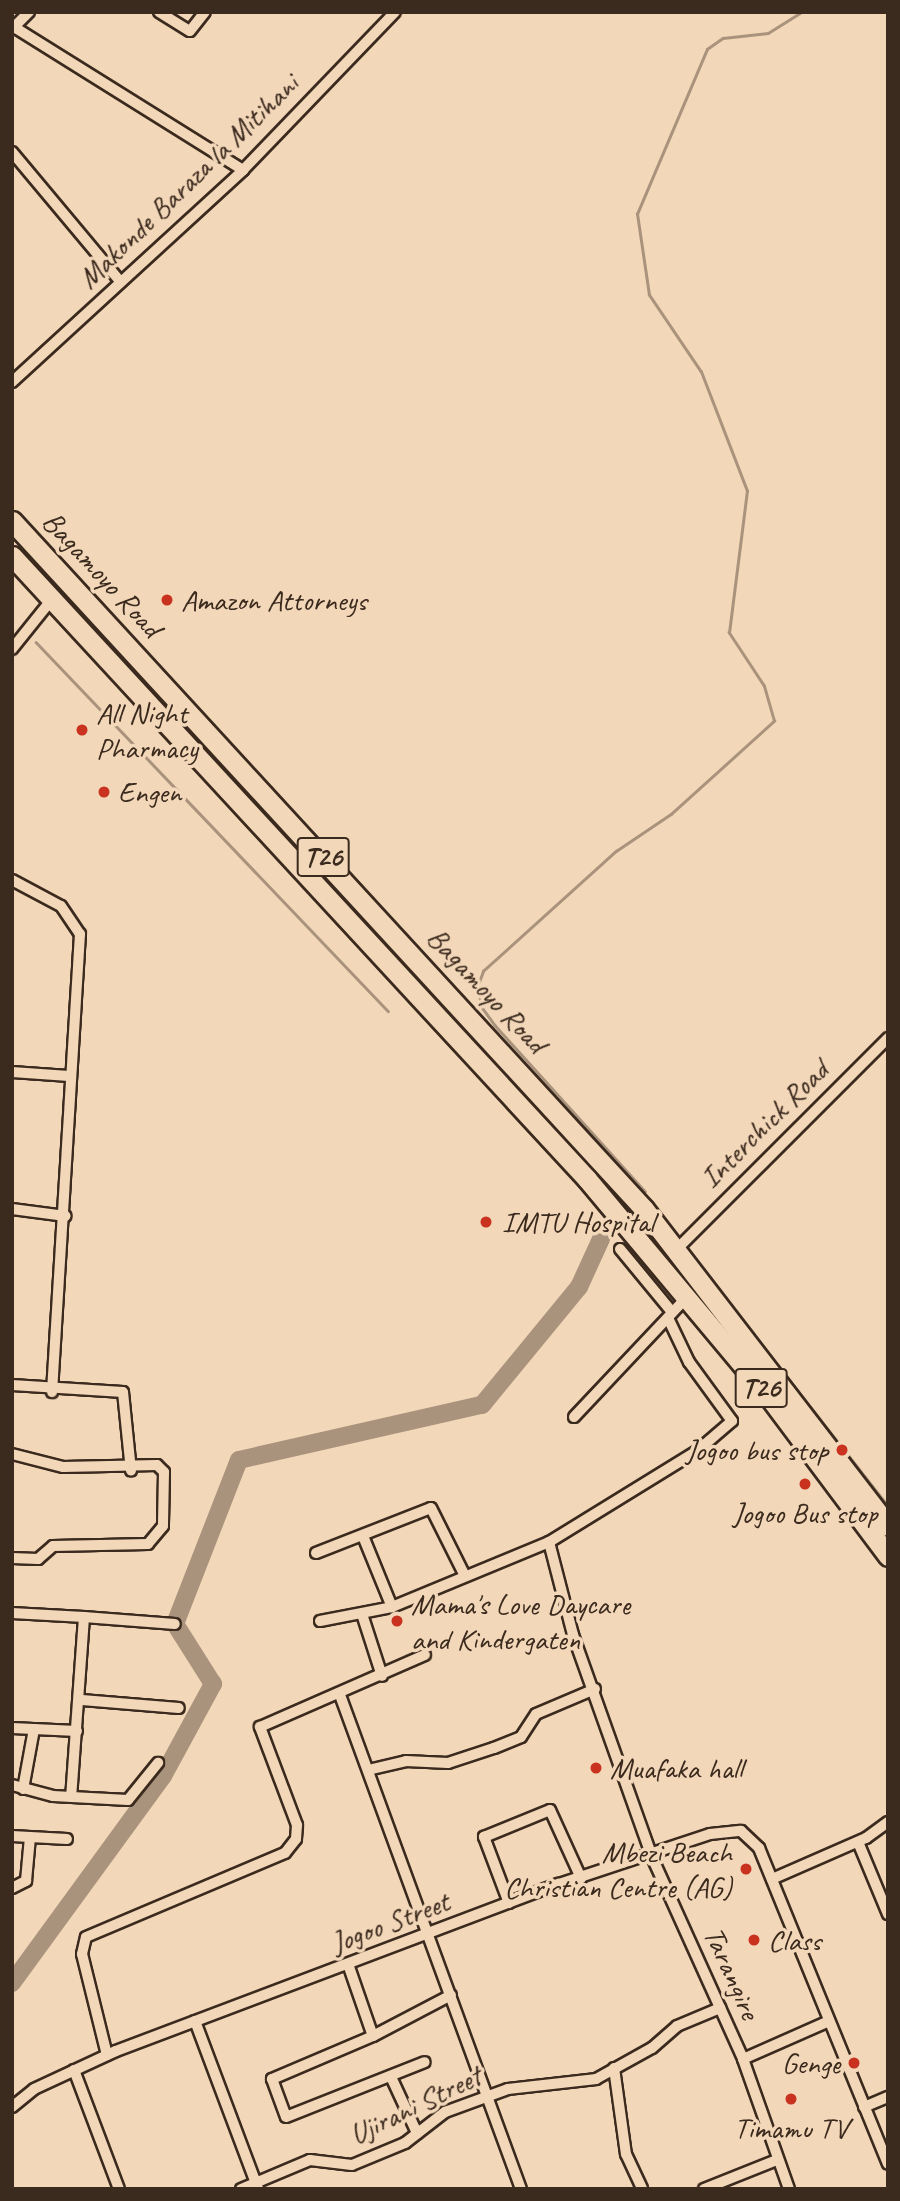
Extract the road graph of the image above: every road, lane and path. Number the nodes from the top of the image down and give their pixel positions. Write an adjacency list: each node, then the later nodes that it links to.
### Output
1 (29, 12): 5 (street)
2 (159, 12): 3 (street)
3 (205, 12)
4 (395, 12): 7 (street, Makonde Baraza la Mitihani)
5 (13, 28): 7 (street)
6 (12, 152): 8 (street)
7 (243, 170): 8 (street, Makonde Baraza la Mitihani)
8 (120, 281): 9 (street, Makonde Baraza la Mitihani)
9 (12, 382)
10 (12, 521): 20 (highway, Bagamoyo Road / T26)
11 (12, 556): 12 (highway, Bagamoyo Road / T26)
12 (52, 598): 13 (street); 22 (highway, Bagamoyo Road / T26)
13 (14, 642)
14 (12, 880): 17 (street)
15 (888, 1038): 20 (street, Interchick Road)
16 (12, 1072): 17 (street)
17 (69, 1076): 19 (street)
18 (12, 1209): 19 (street)
19 (66, 1216): 25 (street)
20 (677, 1248): 29 (highway, Bagamoyo Road / T26)
21 (620, 1249): 23 (street)
22 (687, 1297): 23 (street); 33 (highway, Bagamoyo Road / T26)
23 (670, 1315): 26 (street); 31 (street)
24 (12, 1385): 25 (street)
25 (52, 1392): 28 (street)
26 (574, 1417)
27 (12, 1454): 28 (street)
28 (131, 1471): 34 (street)
29 (888, 1526)
30 (363, 1536): 32 (street); 35 (street); 36 (street)
31 (549, 1542): 35 (street); 44 (street, Tarangire)
32 (316, 1553)
33 (888, 1556)
34 (12, 1558)
35 (465, 1576): 36 (street)
36 (391, 1607): 38 (street)
37 (12, 1613): 39 (street)
38 (362, 1614): 40 (street); 43 (street)
39 (84, 1617): 41 (street); 46 (street)
40 (320, 1621)
41 (175, 1624)
42 (425, 1655): 43 (street)
43 (382, 1676): 45 (street)
44 (595, 1689): 52 (street); 60 (street, Tarangire)
45 (340, 1695): 52 (street); 73 (street)
46 (82, 1700): 47 (street); 50 (street)
47 (179, 1708)
48 (12, 1728): 49 (street)
49 (34, 1729): 50 (street); 53 (street)
50 (77, 1731): 54 (street)
51 (158, 1763): 54 (street)
52 (368, 1770): 66 (street)
53 (18, 1787): 54 (street)
54 (71, 1797)
55 (888, 1822): 59 (street)
56 (12, 1836): 57 (street)
57 (30, 1836): 58 (street); 63 (street)
58 (67, 1839)
59 (858, 1842): 62 (street); 65 (street)
60 (652, 1857): 61 (street, Jogoo Street); 62 (street, Jogoo Street); 69 (street, Tarangire)
61 (581, 1878): 64 (street, Jogoo Street); 64 (street)
62 (772, 1879): 71 (street, Jogoo Street)
63 (12, 1888)
64 (509, 1903): 66 (street, Jogoo Street)
65 (888, 1914)
66 (429, 1934): 67 (street, Jogoo Street); 68 (street)
67 (348, 1964): 70 (street, Jogoo Street); 72 (street)
68 (451, 1995): 72 (street); 79 (street)
69 (720, 2008): 74 (street, Tarangire); 76 (street, Ujirani Street)
70 (195, 2021): 73 (street, Jogoo Street); 86 (street)
71 (827, 2022): 74 (street); 82 (street, Jogoo Street)
72 (373, 2036): 78 (street)
73 (107, 2055): 77 (street, Jogoo Street)
74 (743, 2059): 84 (street, Tarangire)
75 (425, 2062): 78 (street)
76 (614, 2068): 79 (street, Ujirani Street); 90 (street)
77 (74, 2070): 81 (street, Jogoo Street); 87 (street)
78 (392, 2079): 83 (street)
79 (487, 2095): 83 (street, Ujirani Street); 89 (street)
80 (888, 2096): 82 (street)
81 (12, 2107)
82 (864, 2107): 85 (street, Jogoo Street)
83 (417, 2133): 86 (street, Ujirani Street)
84 (777, 2160): 91 (street); 92 (street, Tarangire)
85 (888, 2164)
86 (256, 2185): 88 (street, Ujirani Street)
87 (119, 2189)
88 (241, 2189)
89 (521, 2189)
90 (642, 2189)
91 (704, 2189)
92 (789, 2189)

